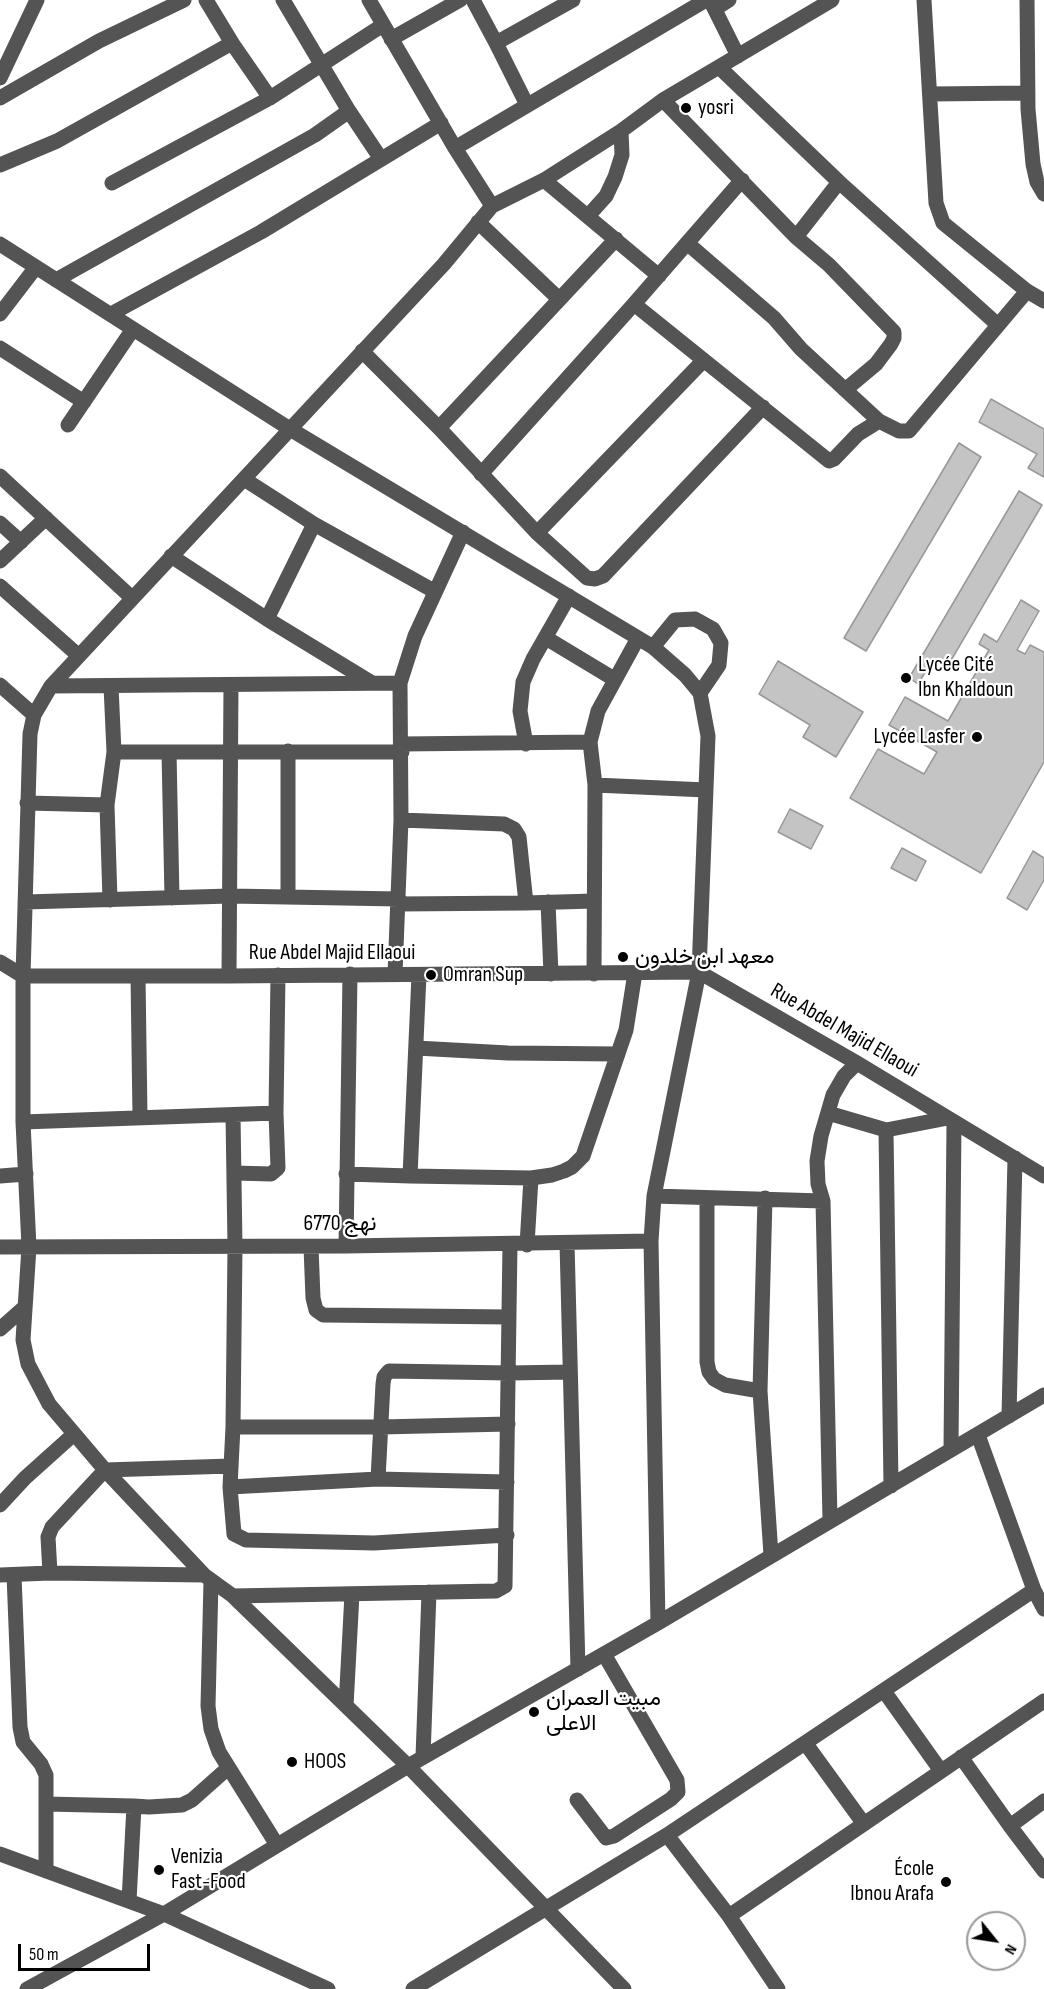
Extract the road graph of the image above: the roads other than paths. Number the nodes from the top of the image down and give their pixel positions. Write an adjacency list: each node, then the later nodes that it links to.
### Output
1 (37, 0): 21 (street)
2 (184, 0): 24 (street)
3 (206, 0): 16 (street)
4 (283, 0): 19 (street)
5 (369, 0): 14 (street)
6 (459, 0): 15 (street)
7 (473, 0): 17 (street)
8 (573, 0): 17 (street)
9 (729, 0): 13 (street)
10 (832, 0): 18 (street)
11 (924, 0): 23 (street)
12 (1027, 0): 22 (street)
13 (710, 3): 18 (street); 27 (street)
14 (383, 25): 15 (street); 19 (street)
15 (391, 39): 30 (street)
16 (232, 43): 25 (street); 34 (street)
17 (496, 43): 27 (street)
18 (738, 56): 20 (street)
19 (322, 64): 25 (street); 29 (street)
20 (719, 67): 26 (street); 37 (street)
21 (1, 72)
22 (1028, 93): 23 (street); 28 (street)
23 (930, 94): 50 (street)
24 (0, 98)
25 (270, 98): 38 (street)
26 (663, 100): 31 (street); 36 (street)
27 (527, 105): 32 (street)
28 (1036, 109): 39 (street)
29 (349, 111): 33 (street); 49 (street)
30 (441, 123): 32 (street); 33 (street)
31 (621, 131): 35 (street); 41 (street)
32 (455, 148): 40 (street)
33 (381, 159): 55 (street)
34 (0, 165)
35 (544, 180): 40 (street); 41 (street)
36 (742, 180): 43 (street); 45 (street)
37 (839, 182): 43 (street); 56 (street)
38 (112, 183)
39 (1044, 194)
40 (492, 206): 42 (street)
41 (588, 216): 44 (street)
42 (478, 222): 51 (street); 59 (street)
43 (796, 237): 61 (street)
44 (616, 238): 48 (street); 51 (street)
45 (687, 243): 48 (street); 61 (street)
46 (0, 244): 47 (street)
47 (36, 267): 49 (street); 54 (street)
48 (659, 276): 53 (street)
49 (56, 280): 55 (street)
50 (1027, 291): 52 (street); 56 (street)
51 (559, 299): 66 (street)
52 (1044, 301)
53 (634, 304): 60 (street); 68 (street)
54 (0, 314)
55 (111, 314): 57 (street)
56 (998, 325): 64 (street)
57 (133, 329): 62 (street); 67 (street)
58 (0, 348): 62 (street)
59 (362, 351): 66 (street); 67 (street)
60 (703, 361): 63 (street); 75 (street)
61 (845, 390): 64 (street)
62 (84, 402): 65 (street)
63 (763, 407): 64 (street); 75 (street)
64 (879, 421)
65 (68, 425)
66 (439, 428): 68 (street)
67 (290, 429): 70 (street); 74 (street)
68 (481, 474): 75 (street)
69 (0, 476): 71 (street)
70 (244, 479): 73 (street); 77 (street)
71 (46, 518): 76 (street); 82 (street)
72 (0, 523): 76 (street)
73 (315, 524): 80 (street); 83 (street)
74 (463, 532): 80 (street); 81 (street)
75 (537, 533)
76 (21, 542): 78 (street)
77 (171, 556): 82 (street); 83 (street)
78 (0, 561)
79 (0, 586): 87 (street)
80 (434, 591): 90 (street)
81 (569, 596): 84 (street); 85 (street)
82 (132, 598): 87 (street)
83 (267, 619): 89 (street)
84 (546, 638): 88 (street); 98 (street)
85 (638, 638): 86 (street); 88 (street)
86 (653, 647): 95 (street); 95 (street)
87 (79, 656): 93 (street)
88 (614, 679): 97 (street)
89 (372, 683): 90 (street); 92 (street)
90 (400, 683): 99 (street)
91 (0, 685): 96 (street)
92 (231, 685): 94 (street); 103 (street)
93 (51, 686): 94 (street); 96 (street)
94 (111, 686): 101 (street)
95 (700, 693): 105 (street)
96 (34, 715): 106 (street)
97 (590, 742): 98 (street); 104 (street)
98 (526, 744): 99 (street)
99 (402, 748): 100 (street); 108 (street)
100 (288, 751): 103 (street); 110 (street)
101 (114, 752): 102 (street); 107 (street)
102 (169, 752): 103 (street); 111 (street)
103 (231, 752): 109 (street)
104 (595, 785): 105 (street); 113 (street)
105 (706, 790): 119 (street)
106 (27, 803): 107 (street); 114 (street)
107 (107, 805): 112 (street)
108 (401, 820): 115 (street); 117 (street)
109 (230, 896): 110 (street); 111 (street); 129 (street)
110 (288, 896): 115 (street)
111 (172, 898): 112 (street)
112 (110, 900): 114 (street)
113 (593, 901): 116 (street); 124 (street)
114 (25, 902): 127 (street)
115 (399, 902): 117 (street); 122 (street)
116 (548, 902): 117 (street); 123 (street)
117 (526, 903)
118 (0, 962): 127 (street)
119 (699, 972): 120 (street, Rue Abdel Majid Ellaoui); 132 (street, Rue Abdel Majid Ellaoui); 148 (street)
120 (635, 973): 124 (street, Rue Abdel Majid Ellaoui); 131 (street)
121 (350, 974): 122 (street, Rue Abdel Majid Ellaoui); 125 (street, Rue Abdel Majid Ellaoui); 143 (street)
122 (395, 974): 126 (street, Rue Abdel Majid Ellaoui)
123 (551, 974): 124 (street, Rue Abdel Majid Ellaoui); 126 (street, Rue Abdel Majid Ellaoui)
124 (594, 974)
125 (278, 975): 129 (street, Rue Abdel Majid Ellaoui); 133 (street)
126 (419, 975): 130 (street)
127 (23, 976): 128 (street, Rue Abdel Majid Ellaoui); 138 (street)
128 (138, 976): 129 (street, Rue Abdel Majid Ellaoui); 136 (street)
129 (229, 976)
130 (416, 1048): 131 (street); 145 (street)
131 (618, 1054): 147 (street)
132 (857, 1063): 134 (street); 137 (street, Rue Abdel Majid Ellaoui)
133 (276, 1113): 135 (street); 141 (street)
134 (828, 1113): 139 (street); 151 (street)
135 (233, 1115): 136 (street); 141 (street)
136 (140, 1117): 138 (street)
137 (951, 1120): 139 (street); 140 (street, Rue Abdel Majid Ellaoui); 174 (street)
138 (23, 1122): 142 (street)
139 (886, 1130): 179 (street)
140 (1015, 1158): 146 (street, Rue Abdel Majid Ellaoui); 168 (street)
141 (234, 1173): 156 (street)
142 (26, 1174): 144 (street); 159 (street)
143 (346, 1174): 145 (street); 157 (street)
144 (0, 1176)
145 (410, 1176): 147 (street)
146 (1044, 1176)
147 (531, 1178): 155 (street)
148 (654, 1196): 150 (street); 152 (street)
149 (765, 1198): 150 (street); 151 (street); 166 (street)
150 (707, 1199): 166 (street)
151 (824, 1201): 182 (street)
152 (651, 1241): 153 (street, نهج 6770); 193 (street)
153 (567, 1243): 155 (street, نهج 6770); 164 (street)
154 (510, 1244): 155 (street, نهج 6770); 157 (street, نهج 6770); 162 (street)
155 (527, 1245)
156 (235, 1246): 159 (street, نهج 6770); 160 (street, نهج 6770); 170 (street)
157 (346, 1246): 160 (street, نهج 6770)
158 (0, 1247): 159 (street, نهج 6770)
159 (29, 1247): 161 (street)
160 (311, 1247): 162 (street)
161 (25, 1307): 163 (street); 172 (street)
162 (509, 1317): 165 (street)
163 (0, 1329)
164 (570, 1372): 165 (street); 195 (street)
165 (508, 1374): 169 (street); 171 (street)
166 (760, 1391): 184 (street)
167 (1044, 1395): 168 (street)
168 (1009, 1416): 173 (street)
169 (508, 1424): 171 (street); 178 (street)
170 (233, 1427): 171 (street); 175 (street)
171 (381, 1427): 177 (street)
172 (74, 1434): 176 (street); 181 (street)
173 (978, 1435): 174 (street); 188 (street)
174 (951, 1449): 179 (street)
175 (231, 1466): 176 (street); 180 (street)
176 (105, 1470): 185 (street); 187 (street)
177 (378, 1479): 178 (street); 180 (street)
178 (507, 1482): 183 (street)
179 (891, 1486): 182 (street)
180 (230, 1487): 183 (street)
181 (0, 1505)
182 (830, 1520): 184 (street)
183 (507, 1535): 189 (street)
184 (771, 1555): 193 (street)
185 (50, 1573): 186 (street); 187 (street)
186 (7, 1575): 207 (street)
187 (207, 1578): 191 (street); 203 (street)
188 (1034, 1590): 192 (street); 196 (street)
189 (429, 1592): 190 (street); 200 (street)
190 (352, 1594): 191 (street); 198 (street)
191 (233, 1596): 198 (street)
192 (1044, 1609)
193 (658, 1623): 194 (street)
194 (604, 1654): 195 (street); 205 (street)
195 (578, 1669): 200 (street)
196 (884, 1691): 199 (street); 204 (street)
197 (1044, 1701): 201 (street)
198 (346, 1706): 202 (street)
199 (806, 1744): 209 (street); 211 (street)
200 (423, 1757): 202 (street)
201 (962, 1757): 204 (street); 210 (street)
202 (408, 1766): 212 (street); 217 (street)
203 (228, 1768): 208 (street); 212 (street)
204 (941, 1771): 209 (street)
205 (577, 1800)
206 (1044, 1801): 210 (street)
207 (46, 1804): 208 (street); 214 (street)
208 (134, 1806): 216 (street)
209 (864, 1824): 219 (street)
210 (1010, 1826): 215 (street)
211 (667, 1835): 217 (street); 219 (street)
212 (277, 1845): 218 (street)
213 (0, 1854): 214 (street)
214 (46, 1871): 216 (street)
215 (1044, 1871)
216 (129, 1901): 218 (street)
217 (548, 1909): 222 (street); 223 (street)
218 (164, 1914): 220 (street); 221 (street)
219 (729, 1916): 224 (street)
220 (27, 1989)
221 (328, 1989)
222 (413, 1989)
223 (624, 1989)
224 (778, 1989)

